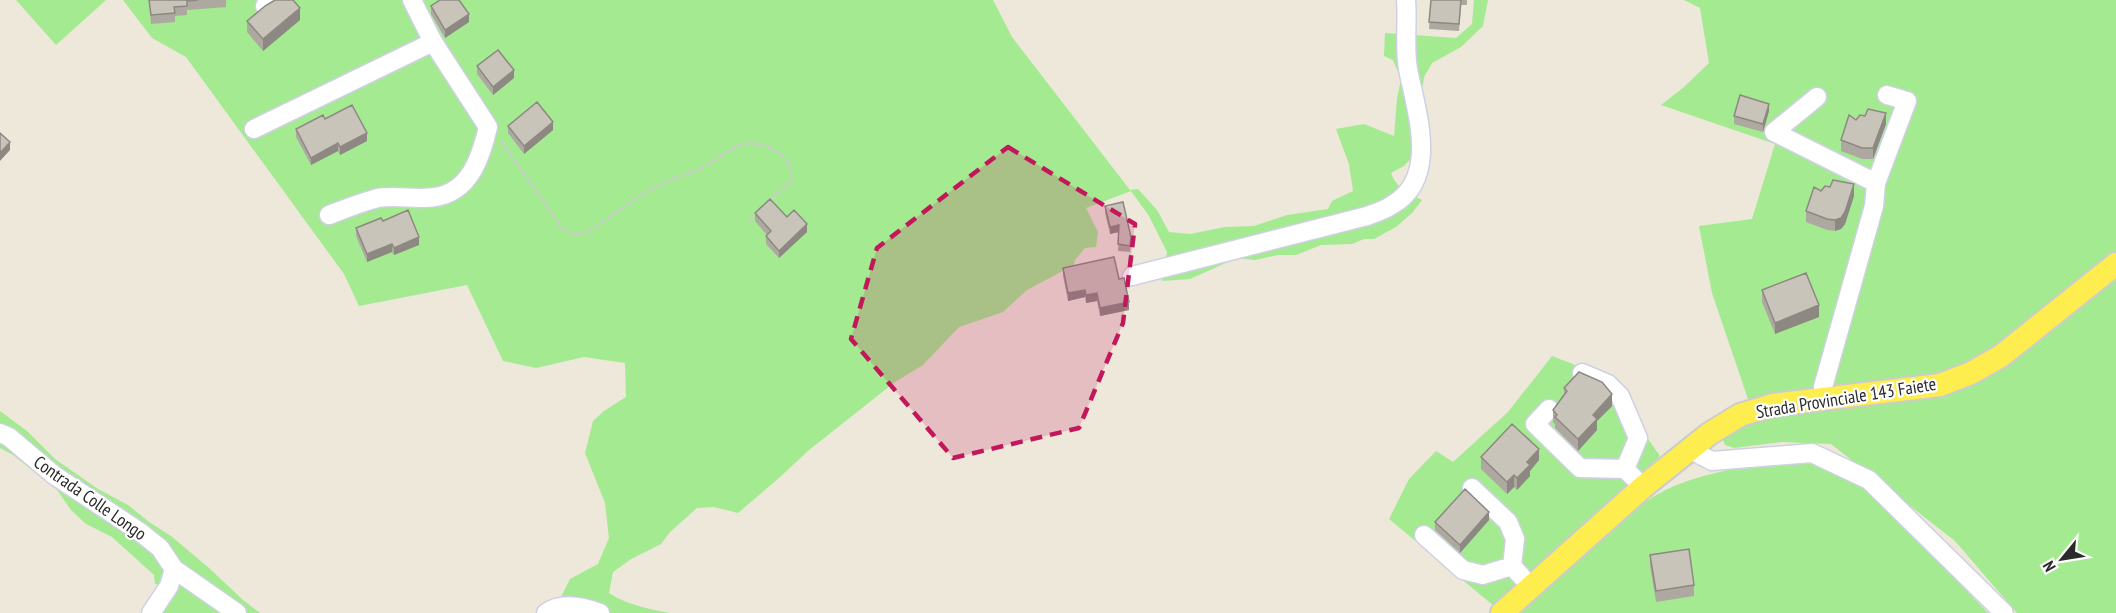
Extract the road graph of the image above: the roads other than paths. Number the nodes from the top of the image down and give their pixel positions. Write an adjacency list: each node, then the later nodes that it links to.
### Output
1 (412, 0): 3 (street)
2 (1406, 0): 10 (street)
3 (433, 42): 6 (street); 8 (street)
4 (1887, 95): 7 (street)
5 (1817, 97): 7 (street)
6 (254, 129)
7 (1876, 183): 12 (street)
8 (329, 215)
9 (2116, 264): 12 (main road, Strada Provinciale 143 Faiete)
10 (1132, 276)
11 (1582, 373): 16 (street)
12 (1822, 399): 15 (main road, Strada Provinciale 143 Faiete)
13 (1549, 409): 16 (street)
14 (0, 433): 21 (street, Contrada Colle Longo)
15 (1689, 449): 17 (main road, Strada Provinciale 143 Faiete); 27 (street)
16 (1625, 469): 17 (street)
17 (1643, 487): 22 (main road, Strada Provinciale 143 Faiete)
18 (1472, 488): 20 (street)
19 (1424, 535): 20 (street)
20 (1512, 566): 22 (street)
21 (174, 569): 23 (street); 24 (street, Contrada Colle Longo)
22 (1518, 604)
23 (151, 613)
24 (237, 613)
25 (546, 613): 26 (street)
26 (600, 613)
27 (2004, 613)

